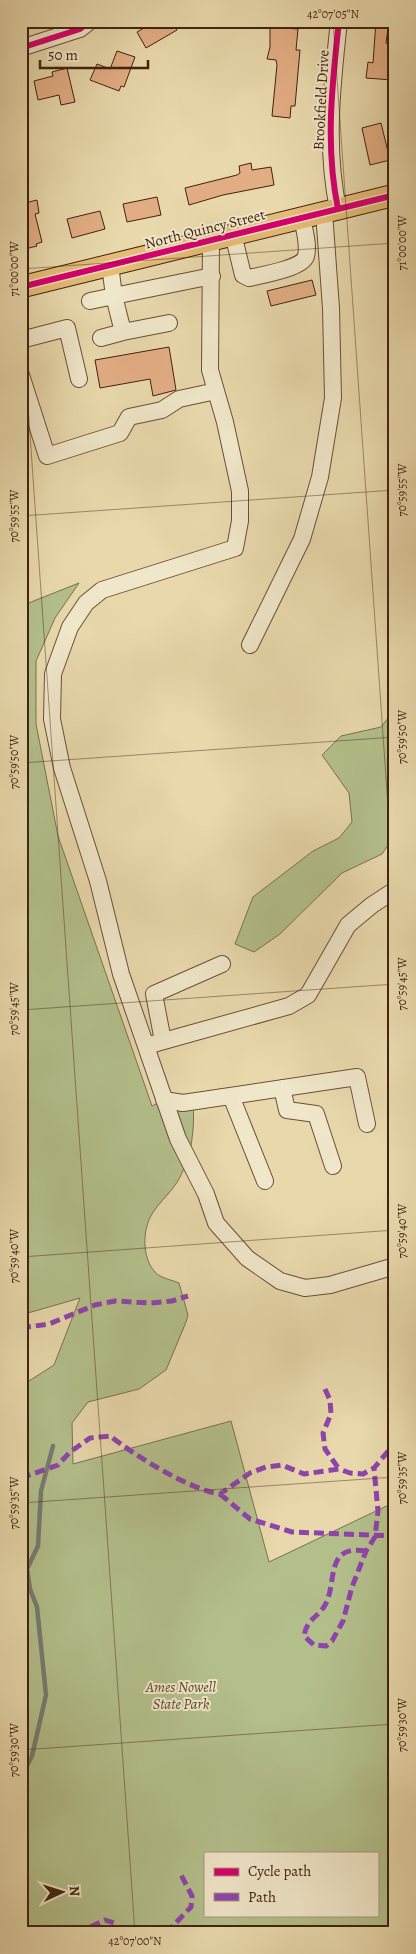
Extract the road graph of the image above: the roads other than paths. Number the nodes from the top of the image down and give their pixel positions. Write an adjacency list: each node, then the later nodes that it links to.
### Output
1 (90, 21): 3 (street)
2 (339, 21): 5 (street, Brookfield Drive)
3 (21, 48)
4 (395, 195): 5 (main road, North Quincy Street)
5 (331, 210): 6 (main road, North Quincy Street); 21 (street, Brookfield Drive)
6 (302, 218): 7 (main road, North Quincy Street); 7 (street)
7 (233, 234): 8 (main road, North Quincy Street)
8 (211, 240): 9 (main road, North Quincy Street); 10 (street)
9 (110, 265): 11 (main road, North Quincy Street); 12 (street)
10 (212, 276): 12 (street); 20 (street)
11 (21, 287)
12 (114, 296): 13 (street); 15 (street)
13 (90, 301)
14 (169, 323): 15 (street)
15 (123, 332): 16 (street)
16 (101, 338)
17 (21, 340): 19 (street)
18 (21, 375): 20 (street)
19 (79, 379)
20 (216, 391): 25 (street)
21 (250, 644)
22 (395, 890): 24 (street)
23 (222, 964): 24 (street)
24 (163, 1041): 25 (street)
25 (146, 1046): 28 (street)
26 (282, 1088): 27 (street); 29 (street); 30 (street)
27 (231, 1096): 28 (street); 31 (street)
28 (164, 1100): 32 (street)
29 (367, 1124)
30 (333, 1166)
31 (265, 1181)
32 (395, 1266)

